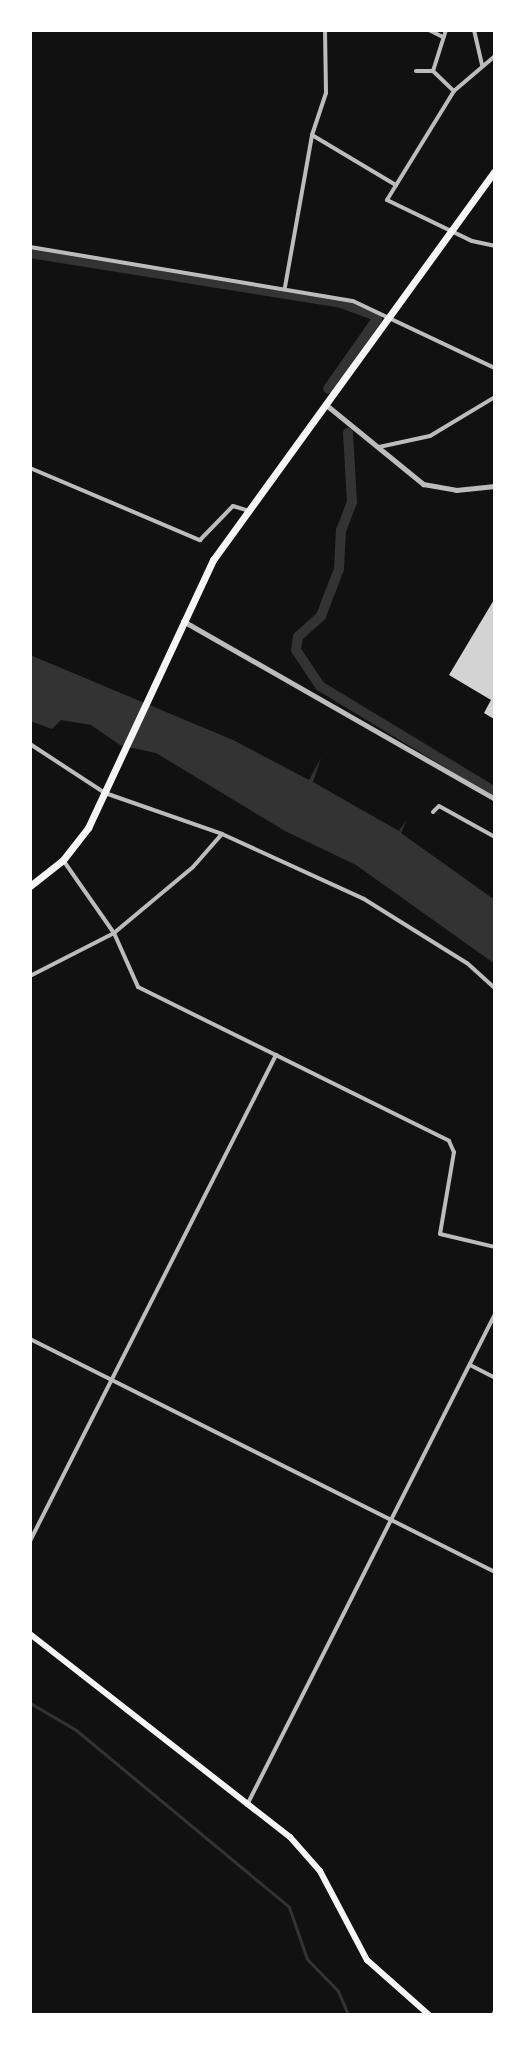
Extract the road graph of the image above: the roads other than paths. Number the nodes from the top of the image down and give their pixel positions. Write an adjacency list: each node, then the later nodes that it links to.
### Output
1 (325, 30): 11 (street)
2 (429, 30): 5 (street)
3 (446, 30): 5 (street)
4 (474, 30): 7 (street)
5 (442, 37): 9 (street)
6 (495, 56): 7 (street)
7 (482, 65): 10 (street)
8 (416, 71): 9 (street)
9 (433, 71): 10 (street)
10 (454, 91): 13 (street)
11 (312, 135): 13 (street); 17 (street)
12 (495, 171): 14 (main road)
13 (396, 185): 14 (street)
14 (450, 230): 15 (street); 18 (main road)
15 (495, 246)
16 (30, 247): 17 (street)
17 (285, 287): 18 (street)
18 (389, 315): 19 (street); 21 (main road)
19 (495, 368)
20 (495, 397): 22 (street)
21 (325, 404): 22 (street); 25 (main road)
22 (377, 447): 24 (street)
23 (30, 468): 25 (street)
24 (495, 486)
25 (246, 510): 26 (main road)
26 (183, 621): 28 (main road); 29 (street)
27 (30, 744): 28 (street)
28 (106, 790): 31 (street); 33 (main road)
29 (495, 800)
30 (433, 812): 32 (street)
31 (222, 834): 35 (street); 37 (street)
32 (495, 837)
33 (63, 860): 34 (main road); 35 (street)
34 (30, 886)
35 (114, 933): 36 (street); 38 (street)
36 (30, 976)
37 (495, 988)
38 (276, 1055): 39 (street); 44 (street)
39 (495, 1246)
40 (495, 1314): 42 (street)
41 (30, 1339): 44 (street)
42 (470, 1365): 43 (street); 45 (street)
43 (495, 1378)
44 (113, 1380): 45 (street); 46 (street)
45 (390, 1520): 47 (street); 49 (street)
46 (30, 1542)
47 (495, 1572)
48 (30, 1634): 49 (main road)
49 (246, 1805): 51 (main road)
50 (495, 2011): 52 (street)
51 (429, 2015)
52 (493, 2015)

